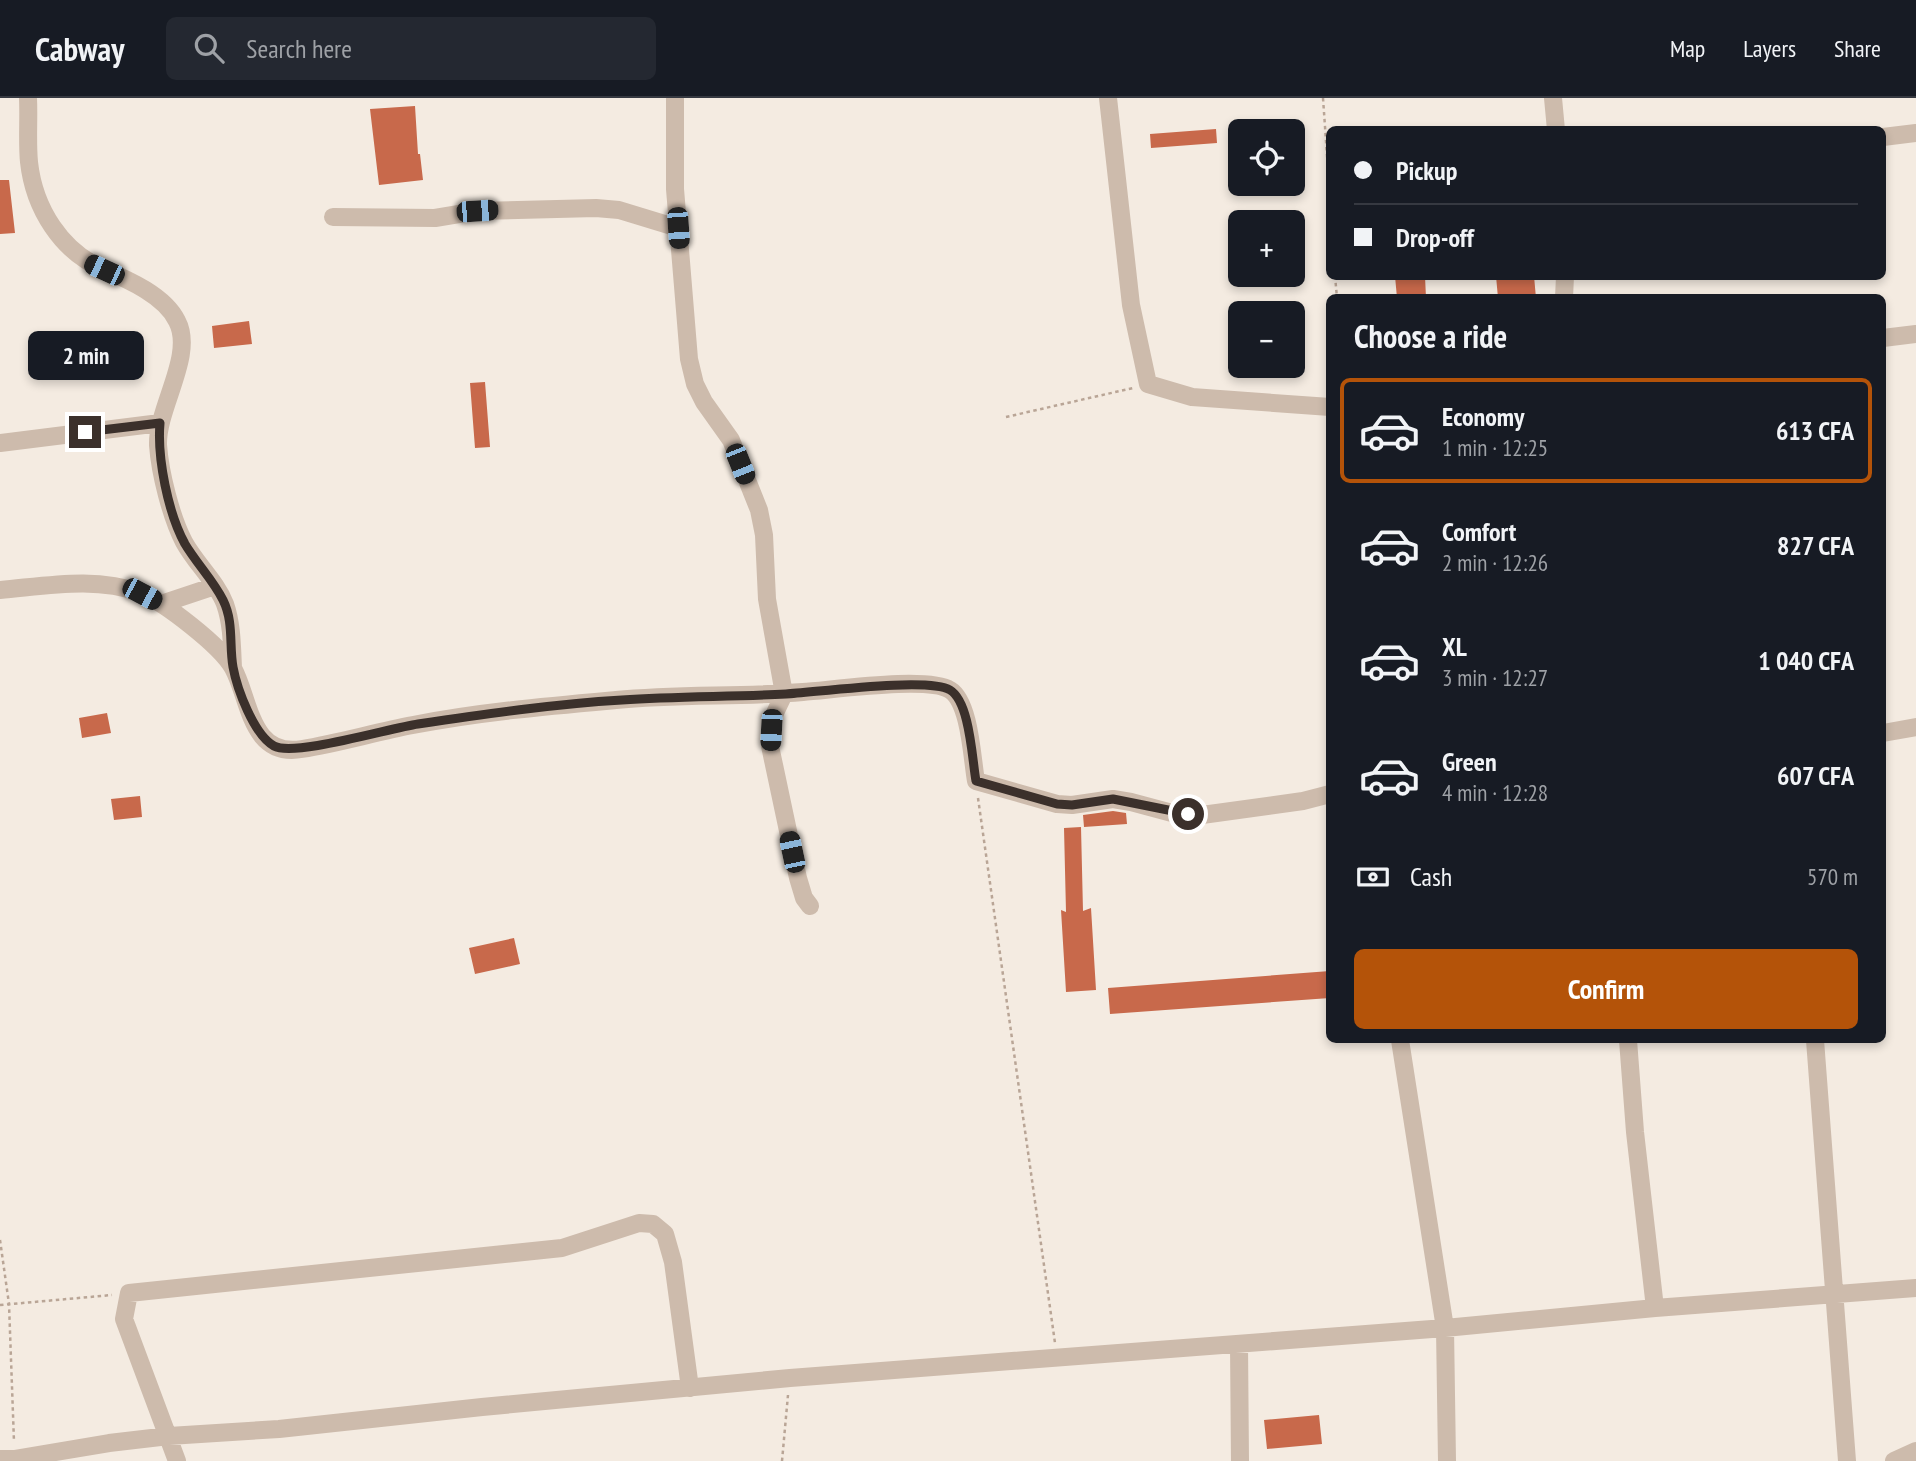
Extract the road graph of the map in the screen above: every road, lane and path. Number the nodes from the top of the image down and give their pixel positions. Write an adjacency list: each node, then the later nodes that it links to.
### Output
1 (29, 98): 17 (street)
2 (675, 98): 11 (street)
3 (1108, 98): 14 (street)
4 (1323, 98): 9 (path)
5 (1553, 98): 6 (street)
6 (1556, 126)
7 (1916, 134): 8 (street)
8 (1886, 136)
9 (1326, 141)
10 (333, 217): 11 (street)
11 (678, 228): 23 (street)
12 (1916, 334): 13 (street)
13 (1886, 338)
14 (1148, 384): 15 (street); 16 (path)
15 (1326, 407)
16 (1006, 417)
17 (160, 423): 18 (street); 19 (street)
18 (0, 443)
19 (215, 586): 21 (street); 22 (street)
20 (0, 590): 21 (street)
21 (161, 604): 22 (street)
22 (233, 668): 23 (street)
23 (784, 694): 26 (street); 28 (street)
24 (1916, 727): 25 (street)
25 (1886, 732)
26 (976, 781): 27 (street); 41 (path)
27 (1326, 795)
28 (810, 906)
29 (1400, 1043): 39 (street)
30 (1628, 1043): 38 (street)
31 (1815, 1043): 35 (street)
32 (0, 1240): 36 (path)
33 (1916, 1289): 35 (street)
34 (129, 1293): 36 (path); 43 (street); 44 (street)
35 (1836, 1294): 38 (street); 51 (street)
36 (9, 1304): 37 (path); 46 (path)
37 (0, 1305)
38 (1655, 1308): 39 (street)
39 (1445, 1328): 40 (street); 50 (street)
40 (1240, 1344): 41 (street); 49 (street)
41 (1057, 1358): 42 (street)
42 (790, 1378): 43 (street); 48 (path)
43 (690, 1388): 44 (street)
44 (169, 1436): 46 (street); 47 (street)
45 (1916, 1451): 52 (street)
46 (10, 1460)
47 (177, 1461)
48 (782, 1461)
49 (1240, 1461)
50 (1447, 1461)
51 (1847, 1461)
52 (1894, 1461)

